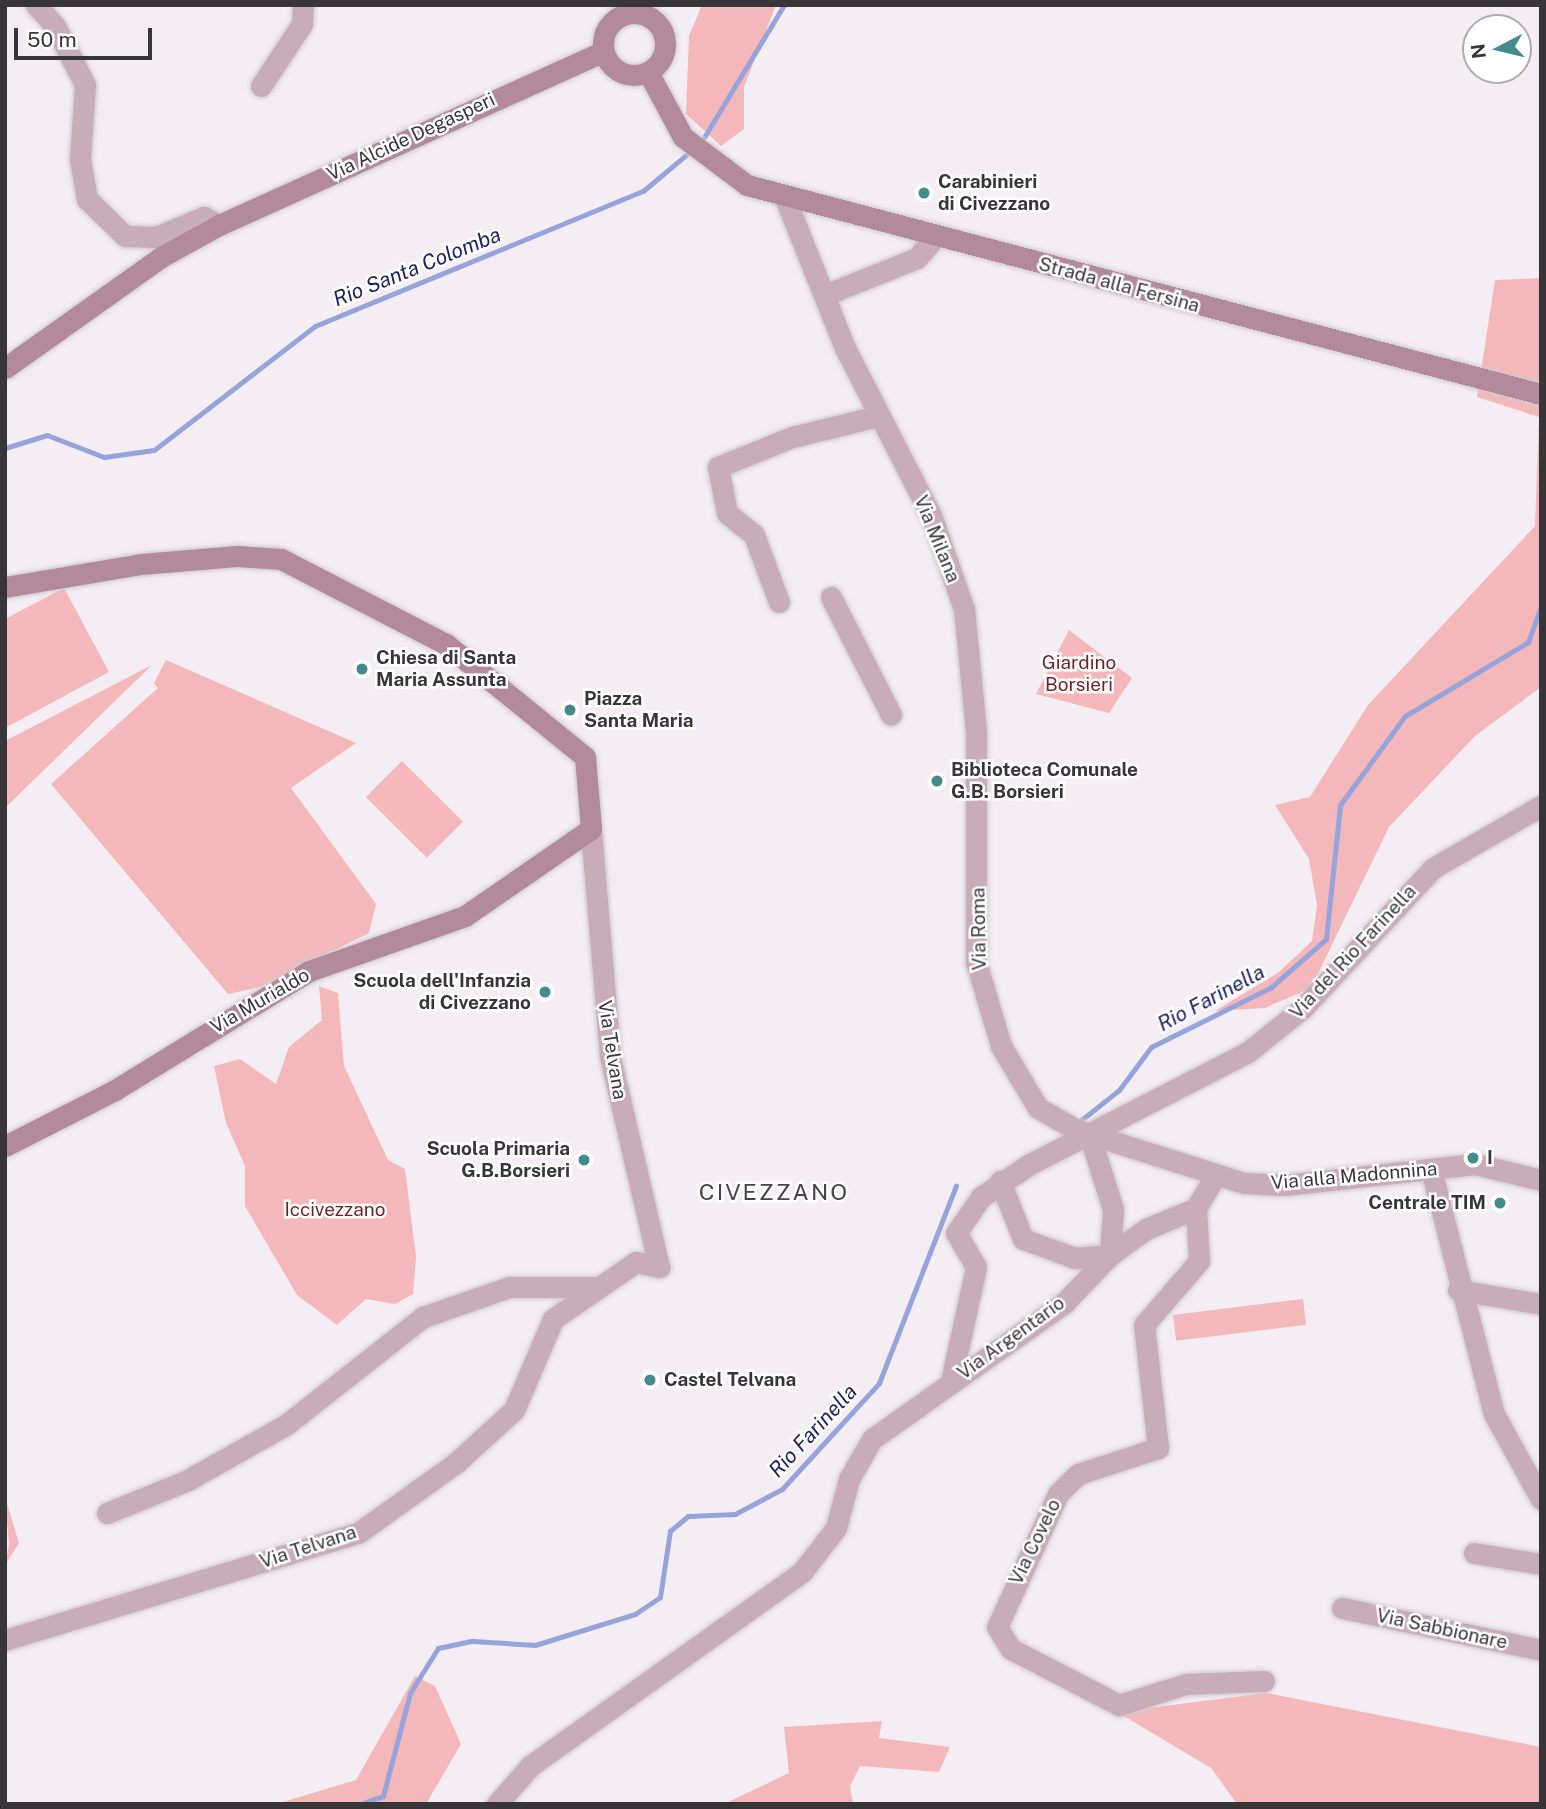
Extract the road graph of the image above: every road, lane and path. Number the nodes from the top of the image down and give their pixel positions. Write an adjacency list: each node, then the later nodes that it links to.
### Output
1 (36, 5): 8 (street, Via Alcide Degasperi)
2 (303, 5): 6 (street)
3 (648, 10): 4 (street); 5 (street)
4 (603, 52): 5 (street); 8 (street, Via Alcide Degasperi)
5 (648, 72): 7 (street, Strada alla Fersina)
6 (261, 86)
7 (785, 198): 9 (street, Strada alla Fersina); 10 (street, Via Milana)
8 (219, 225): 11 (street, Via Alcide Degasperi)
9 (935, 237): 10 (street); 12 (street, Strada alla Fersina)
10 (827, 294): 13 (street, Via Milana)
11 (5, 368)
12 (1541, 394)
13 (878, 416): 16 (street); 18 (street, Via Milana)
14 (5, 587): 20 (street, Via Telvana)
15 (831, 597): 17 (street)
16 (779, 602)
17 (891, 715)
18 (976, 761): 21 (street, Via Roma)
19 (1541, 806): 21 (street, Via del Rio Farinella)
20 (591, 830): 22 (street, Via Murialdo); 29 (street, Via Telvana)
21 (1089, 1134): 24 (street, Via alla Madonnina); 26 (street, Via del Rio Farinella); 28 (street)
22 (5, 1146)
23 (1431, 1169): 24 (street, Via alla Madonnina); 25 (street, Via alla Madonnina); 30 (street)
24 (1215, 1175): 27 (street)
25 (1541, 1180)
26 (1000, 1181): 28 (street); 32 (street)
27 (1196, 1208): 28 (street); 40 (street, Via Covelo)
28 (1110, 1255): 32 (street, Via Argentario)
29 (593, 1287): 34 (street); 38 (street, Via Telvana)
30 (1458, 1290): 31 (street); 33 (street)
31 (1541, 1304)
32 (951, 1381): 41 (street, Via Argentario)
33 (1540, 1497)
34 (107, 1513)
35 (1474, 1553): 36 (street)
36 (1541, 1564)
37 (1342, 1608): 39 (street, Via Sabbionare)
38 (5, 1640)
39 (1541, 1650)
40 (1264, 1681)
41 (497, 1804)

